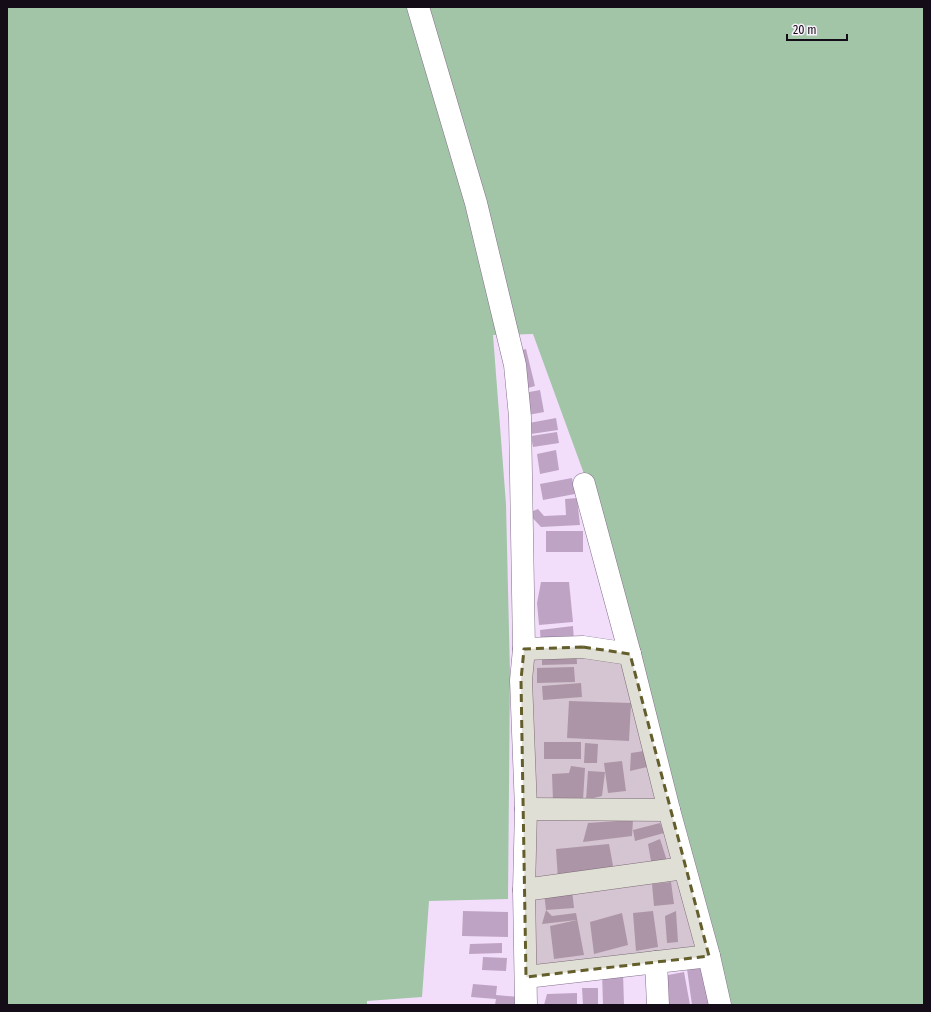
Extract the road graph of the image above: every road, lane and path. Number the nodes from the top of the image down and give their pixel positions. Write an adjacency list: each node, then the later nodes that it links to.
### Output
1 (418, 7): 3 (street)
2 (584, 484): 4 (street)
3 (524, 649): 4 (street); 5 (street)
4 (630, 654): 6 (street)
5 (526, 809): 6 (street); 8 (street)
6 (669, 810): 7 (street)
7 (684, 868): 8 (street); 9 (street)
8 (524, 890): 11 (street)
9 (709, 956): 10 (street); 14 (street)
10 (656, 962): 11 (street); 13 (street)
11 (526, 977): 12 (street)
12 (526, 1005)
13 (658, 1005)
14 (720, 1005)

